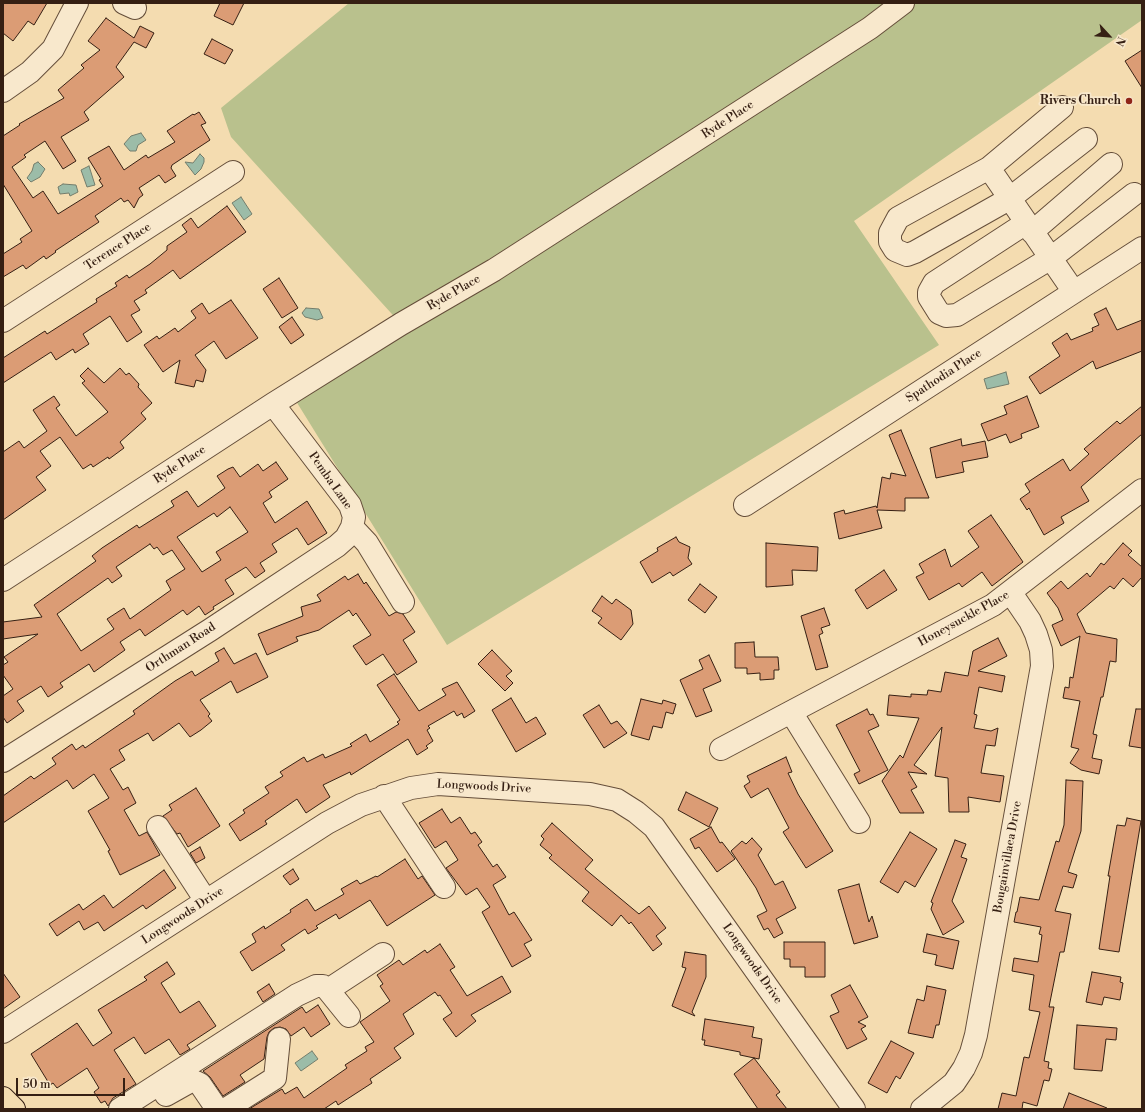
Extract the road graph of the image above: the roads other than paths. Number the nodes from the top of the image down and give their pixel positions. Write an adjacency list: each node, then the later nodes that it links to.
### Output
1 (77, 3): 3 (street)
2 (903, 3): 16 (street, Ryde Place)
3 (3, 90)
4 (1062, 107): 7 (street)
5 (1086, 139): 10 (street)
6 (1111, 164): 11 (street)
7 (989, 168): 10 (street); 10 (street)
8 (233, 172): 15 (street, Terence Place)
9 (1134, 194): 13 (street)
10 (1009, 199): 11 (street)
11 (1029, 228): 13 (street); 13 (street)
12 (1142, 248): 14 (street, Spathodia Place)
13 (1051, 258): 14 (street)
14 (1074, 292): 18 (street, Spathodia Place)
15 (3, 321)
16 (273, 404): 19 (street, Pemba Lane); 20 (street, Ryde Place)
17 (1142, 490): 21 (street, Honeysuckle Place)
18 (745, 505)
19 (352, 527): 22 (street, Pemba Lane); 25 (street, Orthman Road)
20 (3, 580)
21 (1011, 593): 23 (street, Honeysuckle Place); 43 (street, Bougainvillaea Drive)
22 (403, 602)
23 (791, 712): 24 (street, Honeysuckle Place); 27 (street)
24 (720, 749)
25 (3, 761)
26 (384, 796): 29 (street); 30 (street, Longwoods Drive); 42 (street, Longwoods Drive)
27 (859, 822)
28 (158, 827): 30 (street)
29 (444, 887)
30 (206, 901): 34 (street, Longwoods Drive)
31 (383, 954): 32 (street)
32 (328, 990): 33 (street); 38 (street)
33 (349, 1016)
34 (3, 1032)
35 (279, 1039): 41 (street)
36 (3, 1098): 37 (main road)
37 (14, 1109)
38 (120, 1109)
39 (143, 1109): 40 (street)
40 (217, 1109)
41 (226, 1109)
42 (854, 1109)
43 (922, 1109)

